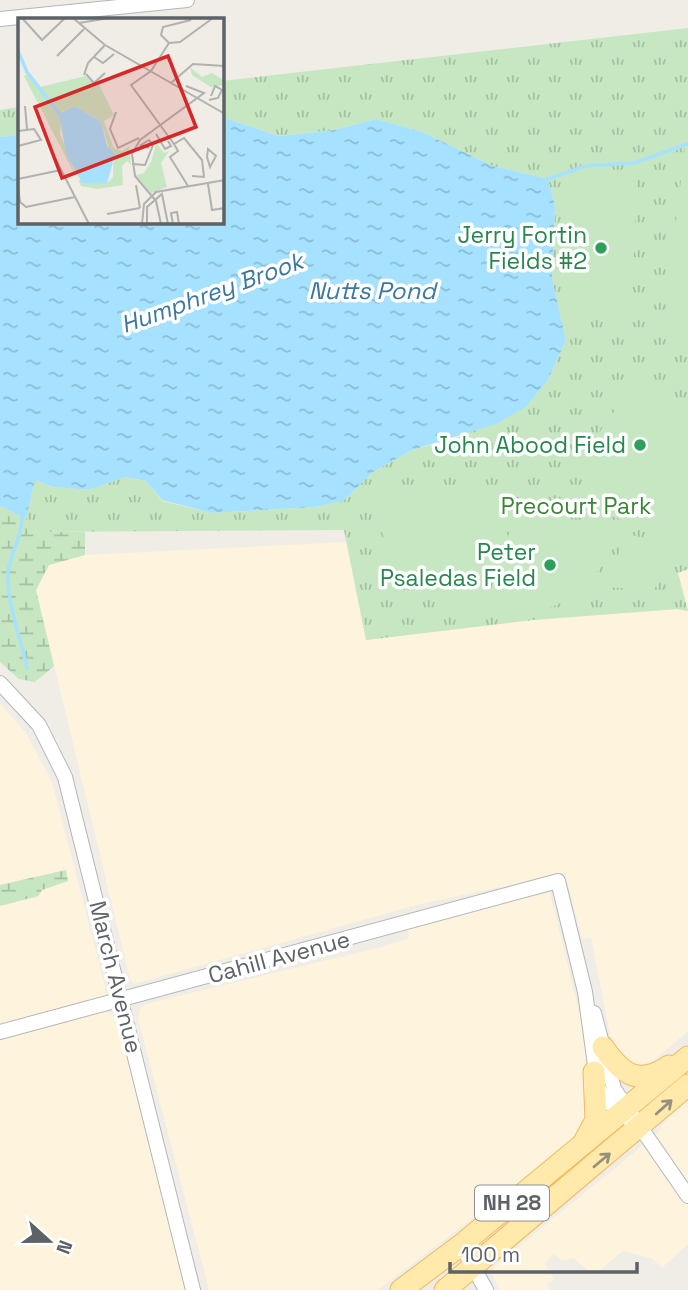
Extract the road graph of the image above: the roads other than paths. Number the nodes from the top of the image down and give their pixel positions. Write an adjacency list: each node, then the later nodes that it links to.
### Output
1 (187, 0): 2 (street)
2 (74, 5): 3 (street)
3 (0, 19)
4 (0, 683): 6 (street, March Avenue)
5 (585, 992): 6 (street, Cahill Avenue); 8 (street); 10 (street)
6 (121, 1000): 7 (street, Cahill Avenue); 18 (street, March Avenue)
7 (0, 1032)
8 (603, 1047): 9 (main road); 12 (street)
9 (688, 1055): 12 (main road, NH 28)
10 (594, 1072): 12 (street); 14 (main road)
11 (688, 1085): 13 (main road, NH 28, one-way to 11)
12 (624, 1111): 13 (street); 14 (main road, NH 28)
13 (640, 1128): 15 (street); 17 (main road, NH 28, one-way to 13)
14 (571, 1155): 16 (main road, NH 28)
15 (688, 1196)
16 (461, 1245): 17 (street); 19 (main road, NH 28)
17 (472, 1269): 20 (main road, NH 28); 21 (street)
18 (193, 1290)
19 (401, 1290)
20 (444, 1290)
21 (486, 1290)

